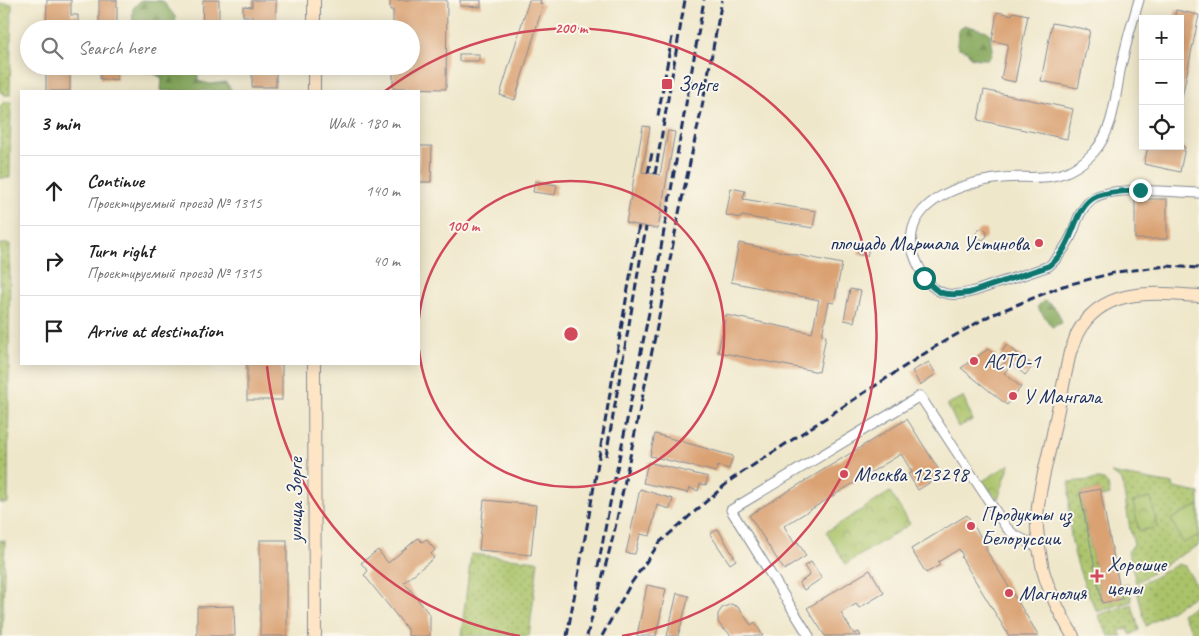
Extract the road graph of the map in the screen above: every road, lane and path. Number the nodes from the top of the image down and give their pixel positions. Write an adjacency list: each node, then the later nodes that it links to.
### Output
1 (314, 0): 3 (street)
2 (1139, 0): 6 (street)
3 (314, 20)
4 (314, 75): 5 (street)
5 (314, 90)
6 (1199, 192)
7 (1199, 296): 9 (street)
8 (314, 365): 10 (street, улица Зорге)
9 (1039, 548): 11 (street); 12 (street)
10 (315, 636)
11 (809, 636)
12 (1073, 636)

